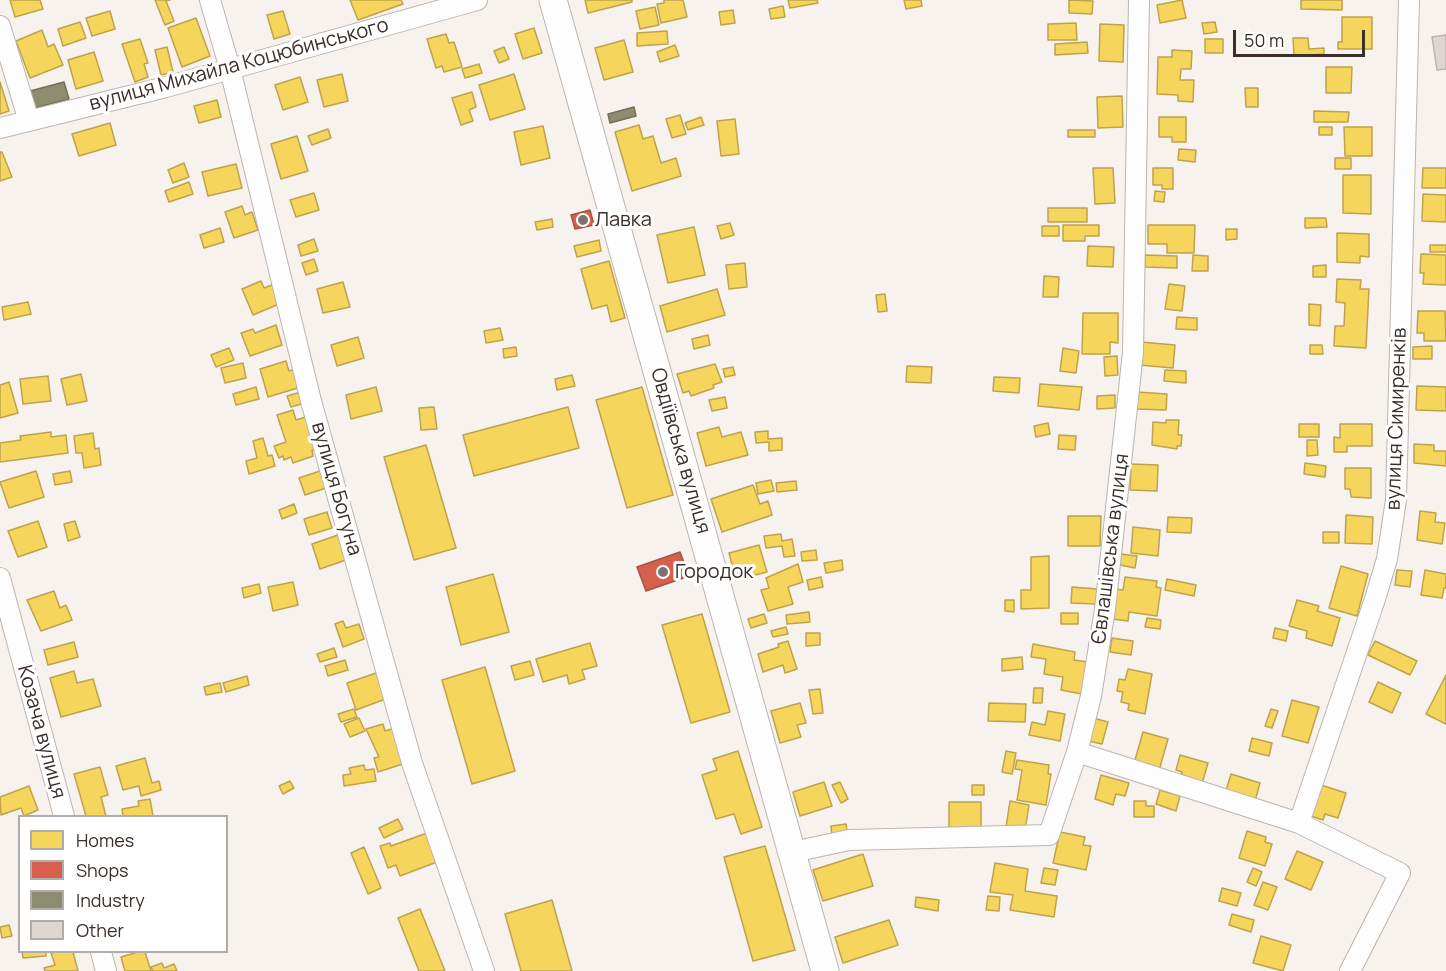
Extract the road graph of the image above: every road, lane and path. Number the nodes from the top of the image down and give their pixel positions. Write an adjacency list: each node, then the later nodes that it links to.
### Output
1 (210, 0): 7 (street, вулиця Богуна)
2 (477, 0): 7 (street, вулиця Михайла Коцюбинського)
3 (553, 0): 14 (main road, Овдіївська вулиця)
4 (1139, 0): 11 (street, Євлашівська вулиця)
5 (1409, 0): 13 (street, вулиця Симиренків)
6 (0, 26): 8 (street)
7 (230, 69): 8 (street, вулиця Михайла Коцюбинського); 17 (street, вулиця Богуна)
8 (29, 121): 9 (street, вулиця Михайла Коцюбинського)
9 (0, 128)
10 (0, 578): 12 (street, Козача вулиця)
11 (1077, 752): 13 (street); 14 (street, Євлашівська вулиця)
12 (64, 815)
13 (1299, 823): 19 (street)
14 (793, 852): 18 (main road, Овдіївська вулиця)
15 (101, 953): 16 (street)
16 (106, 971)
17 (484, 971)
18 (825, 971)
19 (1350, 971)

